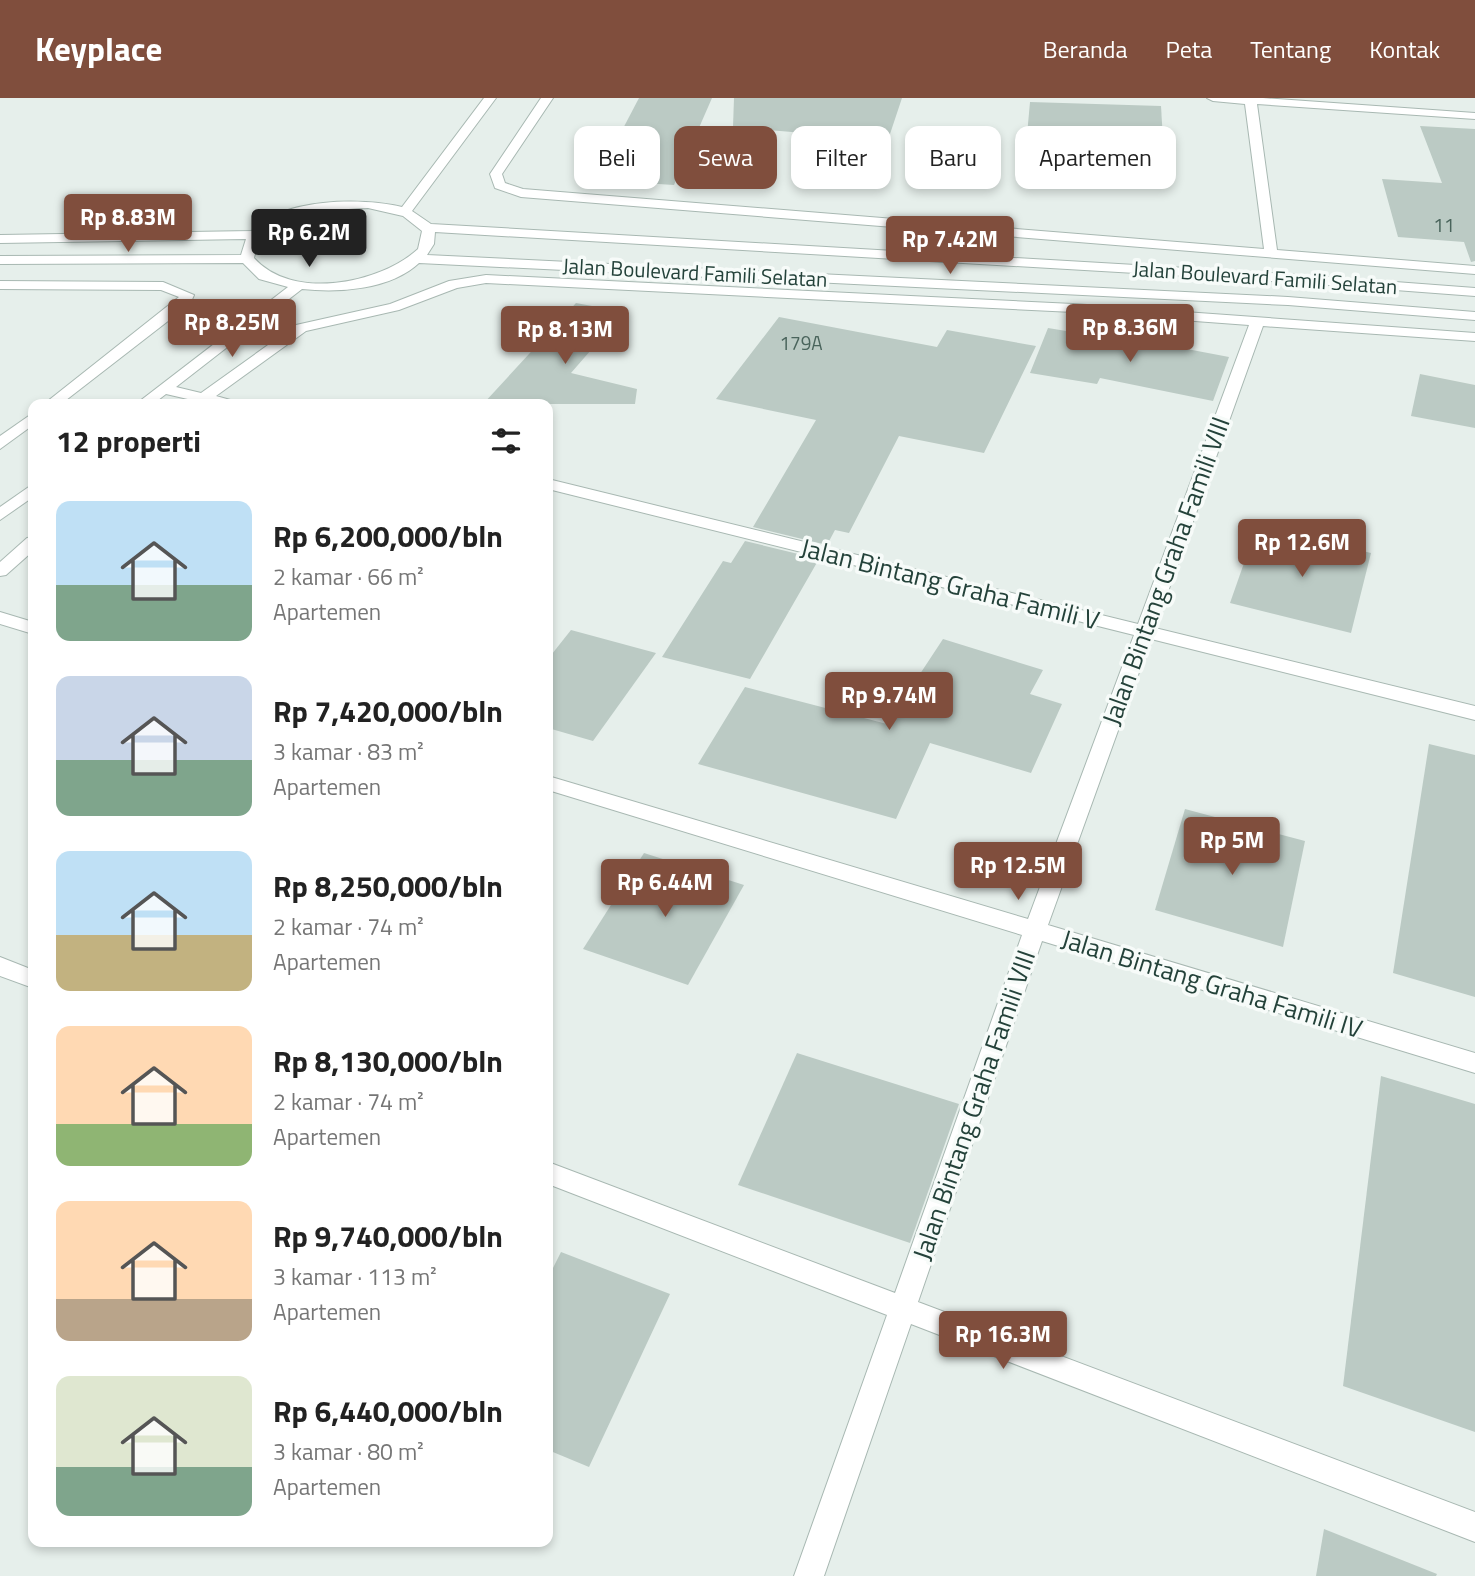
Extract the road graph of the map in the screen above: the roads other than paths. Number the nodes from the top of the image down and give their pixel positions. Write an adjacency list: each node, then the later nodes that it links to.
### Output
1 (490, 98): 6 (street)
2 (547, 98): 10 (street)
3 (1213, 98): 4 (street)
4 (1250, 99): 5 (street); 10 (street)
5 (1475, 116)
6 (405, 212): 7 (street); 8 (street)
7 (427, 228): 12 (street); 17 (street, Jalan Boulevard Famili Selatan)
8 (255, 235): 9 (street); 11 (street)
9 (0, 239)
10 (1271, 254): 14 (street)
11 (247, 259): 13 (street); 16 (street)
12 (418, 259): 16 (street); 18 (street, Jalan Boulevard Famili Selatan)
13 (0, 260)
14 (1475, 270)
15 (0, 285): 22 (street)
16 (298, 286): 21 (street)
17 (1475, 292)
18 (1475, 316)
19 (1258, 320): 20 (street); 25 (street); 35 (street, Jalan Bintang Graha Famili VIII)
20 (1475, 337)
21 (164, 389): 23 (street); 24 (street)
22 (58, 399)
23 (151, 399)
24 (194, 399)
25 (203, 399)
26 (28, 422): 27 (street)
27 (0, 444)
28 (553, 485): 35 (street, Jalan Bintang Graha Famili V)
29 (28, 493): 30 (street)
30 (0, 515)
31 (28, 546): 32 (street)
32 (0, 570)
33 (0, 618): 34 (street)
34 (28, 626)
35 (1143, 632): 36 (street, Jalan Bintang Graha Famili V); 38 (street, Jalan Bintang Graha Famili VIII)
36 (1475, 713)
37 (553, 785): 38 (street, Jalan Bintang Graha Famili IV)
38 (1035, 930): 41 (street, Jalan Bintang Graha Famili IV); 43 (street, Jalan Bintang Graha Famili VIII)
39 (0, 967): 40 (street)
40 (28, 977)
41 (1475, 1063)
42 (553, 1175): 43 (street)
43 (903, 1306): 44 (street); 45 (street, Jalan Bintang Graha Famili VIII)
44 (1475, 1527)
45 (809, 1576)

